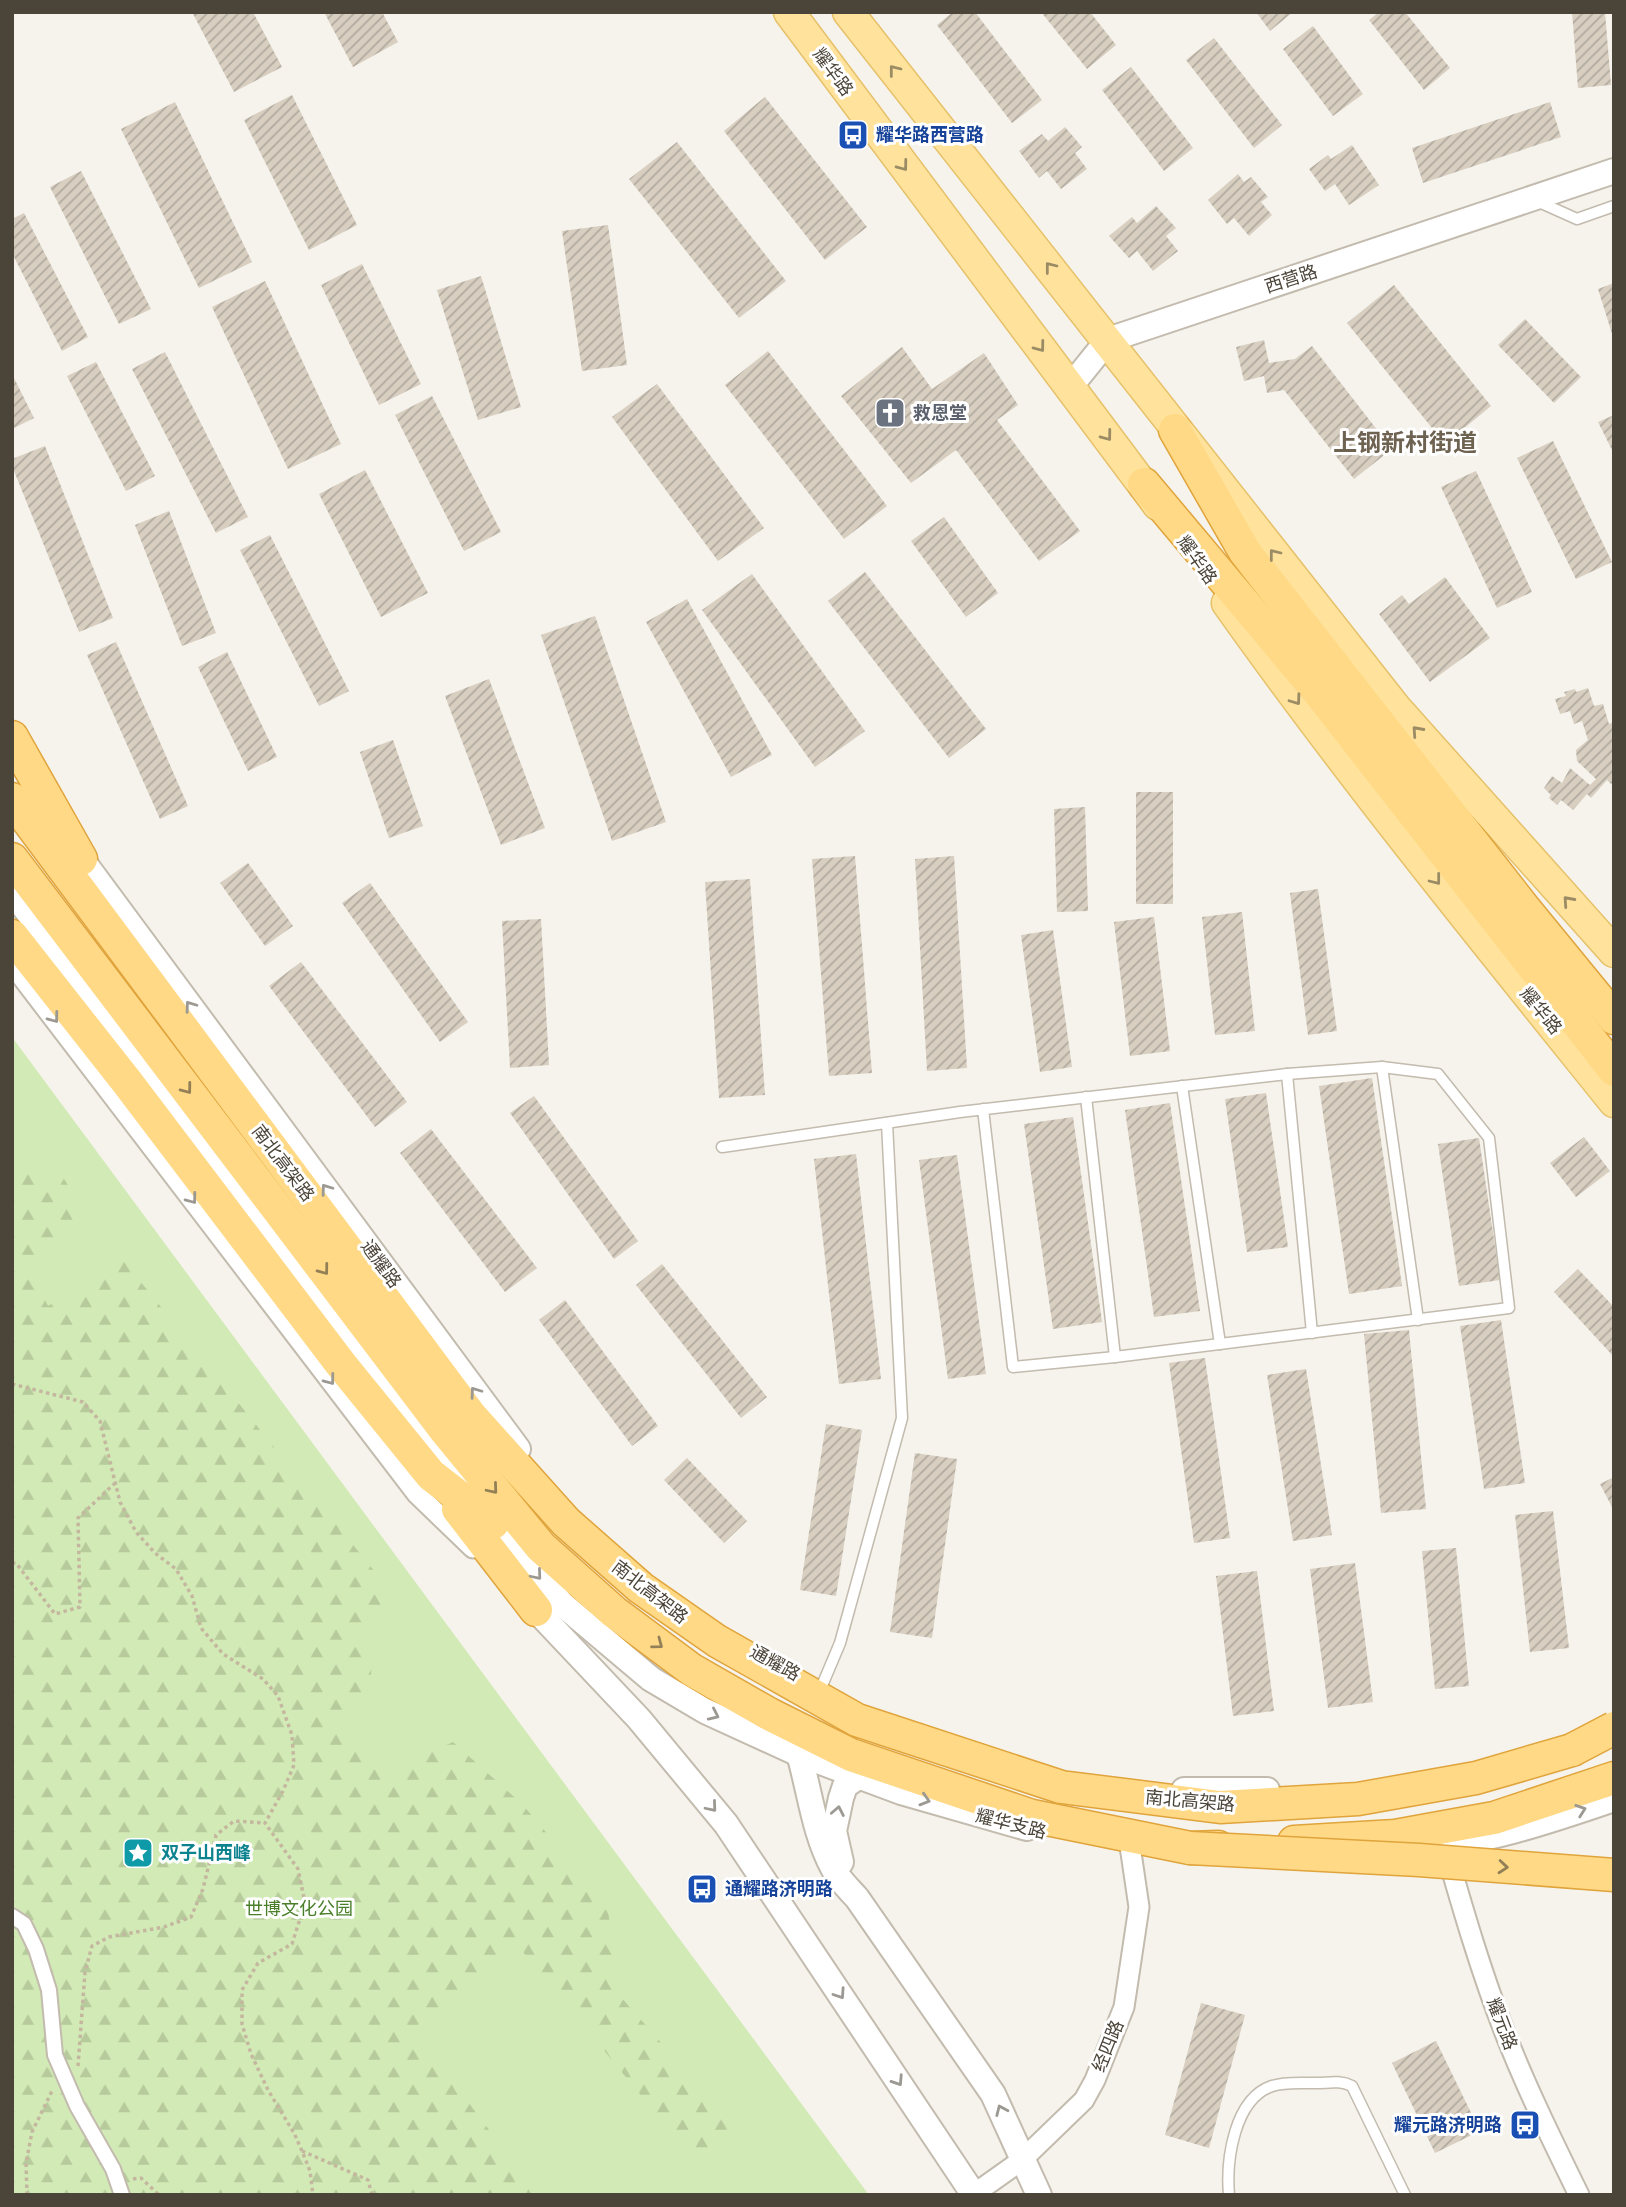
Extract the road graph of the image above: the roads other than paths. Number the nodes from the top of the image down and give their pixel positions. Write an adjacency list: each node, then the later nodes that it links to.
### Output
1 (789, 12): 7 (main road, 耀华路, one-way to 7)
2 (848, 12): 6 (main road, one-way to 2)
3 (1614, 171): 4 (street, 西营路)
4 (1532, 199): 5 (lane); 6 (street, 西营路)
5 (1614, 206)
6 (1108, 340): 7 (street); 8 (main road)
7 (1070, 387): 9 (main road, 耀华路, one-way to 9)
8 (1175, 430): 17 (main road, one-way to 8); 19 (highway)
9 (1144, 484): 21 (highway); 25 (main road, 耀华路, one-way to 25)
10 (12, 737): 14 (highway)
11 (12, 766): 14 (street, 通耀路)
12 (12, 799): 40 (highway, 南北高架路)
13 (12, 859): 47 (highway, 南北高架路, one-way to 47)
14 (81, 859): 36 (street, 通耀路, one-way to 14)
15 (12, 891): 34 (street)
16 (12, 936): 33 (highway)
17 (1614, 952)
18 (12, 964): 35 (street, one-way to 35)
19 (1614, 1018)
20 (1382, 1066): 22 (lane); 29 (lane); 29 (lane)
21 (1614, 1070)
22 (1287, 1074): 23 (lane); 30 (lane)
23 (1182, 1086): 24 (lane); 31 (lane)
24 (1086, 1097): 26 (lane); 32 (lane)
25 (1614, 1102)
26 (983, 1110): 27 (lane); 32 (lane)
27 (887, 1123): 28 (lane); 36 (lane)
28 (722, 1147)
29 (1418, 1320): 30 (lane)
30 (1312, 1333): 31 (lane)
31 (1220, 1344): 32 (lane)
32 (1115, 1357)
33 (431, 1475): 34 (highway); 35 (highway)
34 (493, 1523): 41 (street, 耀华支路, one-way to 41)
35 (536, 1610): 52 (street, one-way to 52)
36 (821, 1688): 37 (street)
37 (1614, 1720)
38 (1614, 1728): 40 (highway, bridge)
39 (1614, 1735): 40 (highway, 南北高架路, bridge)
40 (1572, 1750)
41 (799, 1754): 42 (street, 耀华支路); 49 (street)
42 (858, 1776): 45 (street, 耀华支路, one-way to 45); 49 (street, one-way to 42)
43 (1614, 1778): 47 (highway, 南北高架路, bridge)
44 (1614, 1799): 46 (street, 耀华支路, one-way to 44)
45 (1130, 1846): 46 (street, 耀华支路); 51 (street, 经四路)
46 (1444, 1846): 57 (street, 耀元路)
47 (1191, 1849): 48 (highway, one-way to 48, bridge)
48 (1614, 1875)
49 (857, 1898): 51 (street, one-way to 49)
50 (12, 1916): 53 (street)
51 (1022, 2160): 52 (street, 经四路); 54 (street)
52 (974, 2194)
53 (122, 2195)
54 (1039, 2195)
55 (1229, 2195): 56 (lane)
56 (1405, 2195)
57 (1579, 2195)

